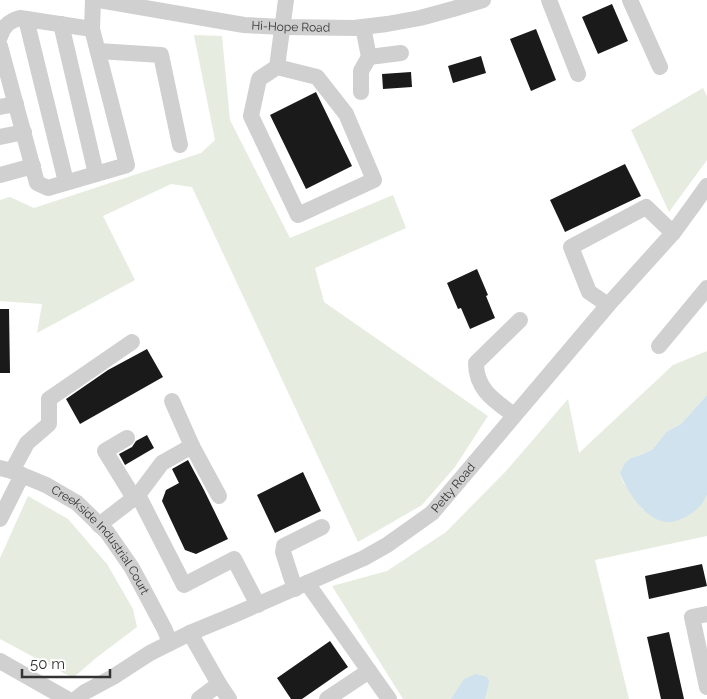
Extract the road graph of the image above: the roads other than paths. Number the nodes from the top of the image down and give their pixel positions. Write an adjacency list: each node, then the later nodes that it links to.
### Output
1 (93, 0): 11 (street)
2 (98, 0): 10 (street, Hi-Hope Road)
3 (286, 0): 10 (street)
4 (482, 0): 9 (street, Hi-Hope Road)
5 (548, 0): 19 (street)
6 (630, 0): 18 (street)
7 (26, 19): 8 (street); 12 (street); 28 (street)
8 (61, 24): 11 (street); 26 (street)
9 (364, 26): 10 (street, Hi-Hope Road); 16 (street)
10 (282, 27): 17 (street)
11 (92, 29): 14 (street)
12 (0, 37)
13 (0, 46): 21 (street)
14 (98, 51): 24 (street); 26 (street)
15 (402, 53): 16 (street)
16 (369, 57): 20 (street)
17 (277, 67): 17 (street)
18 (660, 67)
19 (578, 74)
20 (361, 92)
21 (8, 106): 22 (street)
22 (24, 132): 23 (street); 25 (street)
23 (0, 138)
24 (180, 145)
25 (33, 166): 27 (street); 28 (street)
26 (96, 174): 28 (street)
27 (0, 175)
28 (66, 182)
29 (707, 186): 30 (street, Petty Road)
30 (672, 233): 32 (street, Petty Road); 32 (street)
31 (707, 288): 35 (street)
32 (608, 305): 37 (street, Petty Road)
33 (520, 320): 37 (street)
34 (132, 342): 40 (street)
35 (659, 346)
36 (172, 401): 39 (street)
37 (514, 415): 46 (street, Petty Road)
38 (127, 438): 41 (street)
39 (192, 446): 41 (street); 42 (street)
40 (11, 471): 43 (street); 44 (street, Creekside Industrial Court)
41 (136, 496): 44 (street); 47 (street)
42 (218, 496)
43 (0, 519)
44 (99, 525): 50 (street, Creekside Industrial Court)
45 (322, 527): 46 (street)
46 (301, 586): 47 (street, Petty Road); 52 (street)
47 (258, 605): 49 (street, Petty Road)
48 (707, 614): 55 (street)
49 (190, 632): 50 (street, Petty Road); 54 (street)
50 (170, 643): 53 (street, Petty Road)
51 (0, 661): 56 (street)
52 (369, 671): 61 (street); 62 (street)
53 (113, 677): 57 (street, Petty Road); 58 (street, Petty Road)
54 (219, 684): 59 (street); 60 (street)
55 (707, 687)
56 (67, 699)
57 (76, 699)
58 (96, 699)
59 (199, 699)
60 (229, 699)
61 (327, 699)
62 (389, 699)

